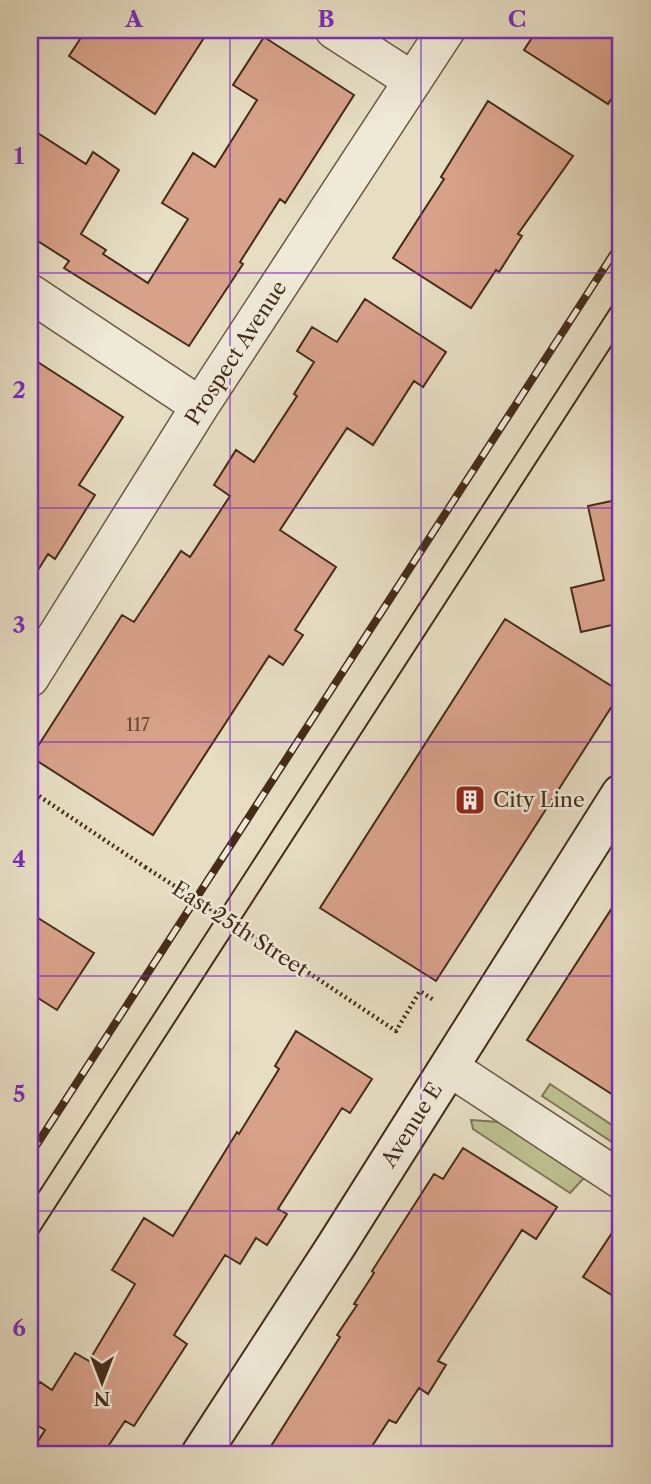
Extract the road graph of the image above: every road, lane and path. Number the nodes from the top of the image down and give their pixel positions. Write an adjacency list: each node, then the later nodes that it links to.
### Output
1 (334, 30): 3 (street)
2 (446, 30): 3 (street, Prospect Avenue)
3 (413, 81): 5 (street, Prospect Avenue)
4 (30, 293): 5 (street)
5 (201, 406): 6 (street, Prospect Avenue)
6 (30, 678)
7 (30, 790): 9 (path, East 25th Street, bridge)
8 (621, 794): 10 (main road, Avenue E)
9 (435, 1001)
10 (449, 1067): 11 (street); 12 (main road, Avenue E)
11 (621, 1180)
12 (201, 1454)

